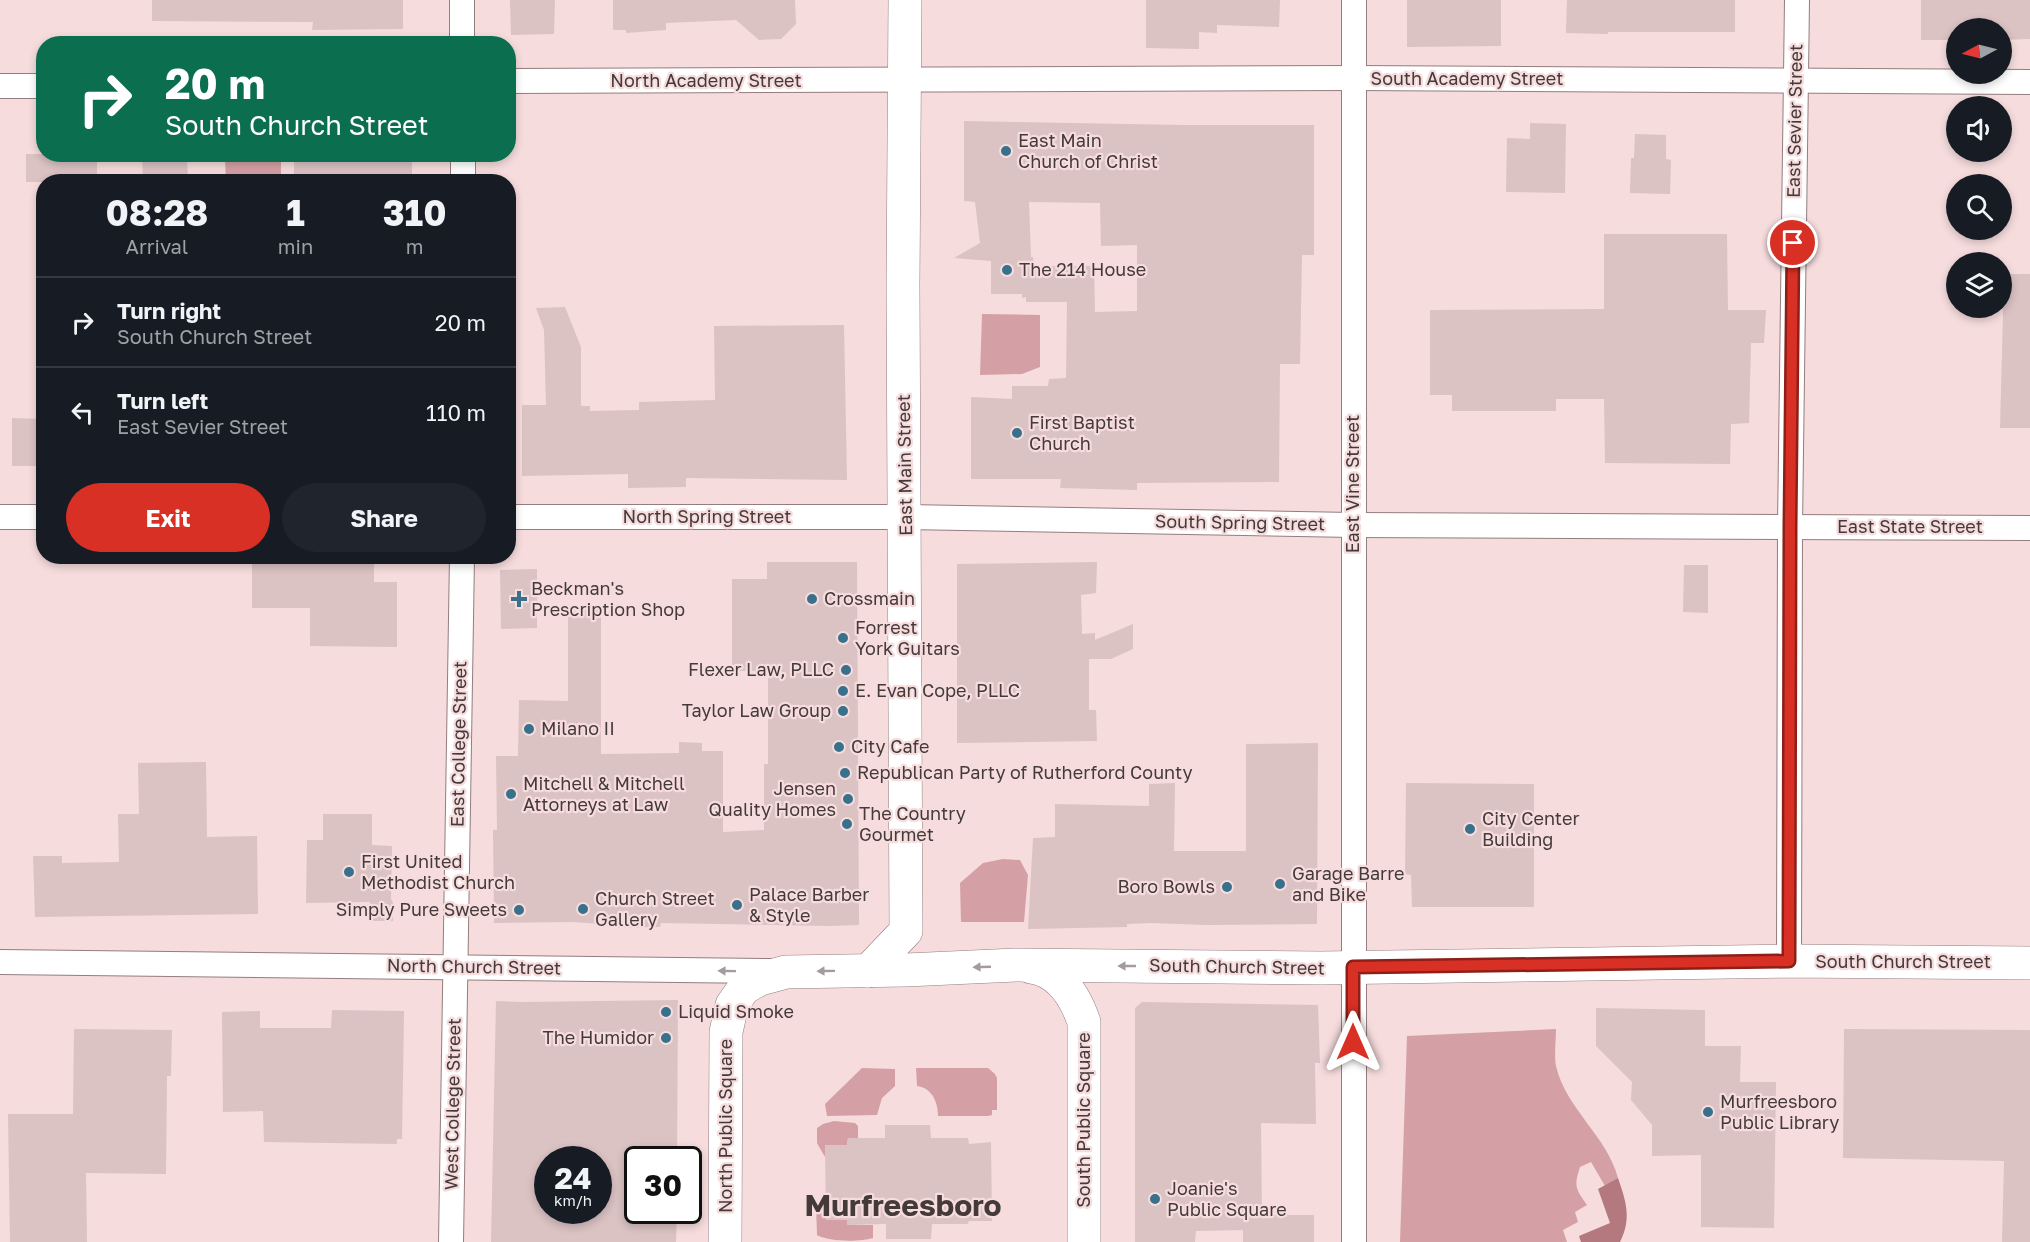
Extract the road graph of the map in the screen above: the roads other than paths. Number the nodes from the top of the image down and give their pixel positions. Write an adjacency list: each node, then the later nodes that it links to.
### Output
1 (462, 0): 5 (street)
2 (905, 0): 9 (street, East Main Street)
3 (1354, 0): 6 (street, East Vine Street)
4 (1797, 0): 7 (street, East Sevier Street)
5 (462, 36)
6 (1354, 78): 7 (street, South Academy Street); 9 (street, South Academy Street); 17 (street, East Vine Street)
7 (1795, 80): 10 (street, South Academy Street); 18 (street, East Sevier Street)
8 (516, 81): 9 (street, North Academy Street)
9 (904, 81): 16 (street, East Main Street)
10 (2030, 82)
11 (0, 86): 12 (street)
12 (36, 86)
13 (0, 517): 14 (street)
14 (36, 517)
15 (516, 517): 16 (street, North Spring Street)
16 (906, 517): 17 (street, South Spring Street); 21 (street, East Main Street)
17 (1353, 525): 18 (street, South Spring Street); 27 (street, East Vine Street)
18 (1790, 526): 19 (street, East State Street); 22 (street, East Sevier Street)
19 (2030, 528)
20 (462, 564): 26 (street, East College Street)
21 (906, 930): 28 (street); 29 (street)
22 (1789, 961): 24 (street, South Church Street); 27 (street, South Church Street)
23 (0, 962): 26 (street, North Church Street)
24 (2030, 963)
25 (1016, 966): 27 (street, South Church Street, one-way to 25); 28 (street, South Church Street, one-way to 28); 33 (street, South Public Square)
26 (455, 967): 30 (street, North Church Street, one-way to 26); 31 (street, West College Street)
27 (1353, 967): 34 (street, East Vine Street)
28 (948, 968): 29 (street, North Church Street)
29 (868, 970): 30 (street, North Church Street, one-way to 30)
30 (786, 972): 32 (street, North Public Square)
31 (451, 1242)
32 (725, 1242)
33 (1084, 1242)
34 (1354, 1242)

